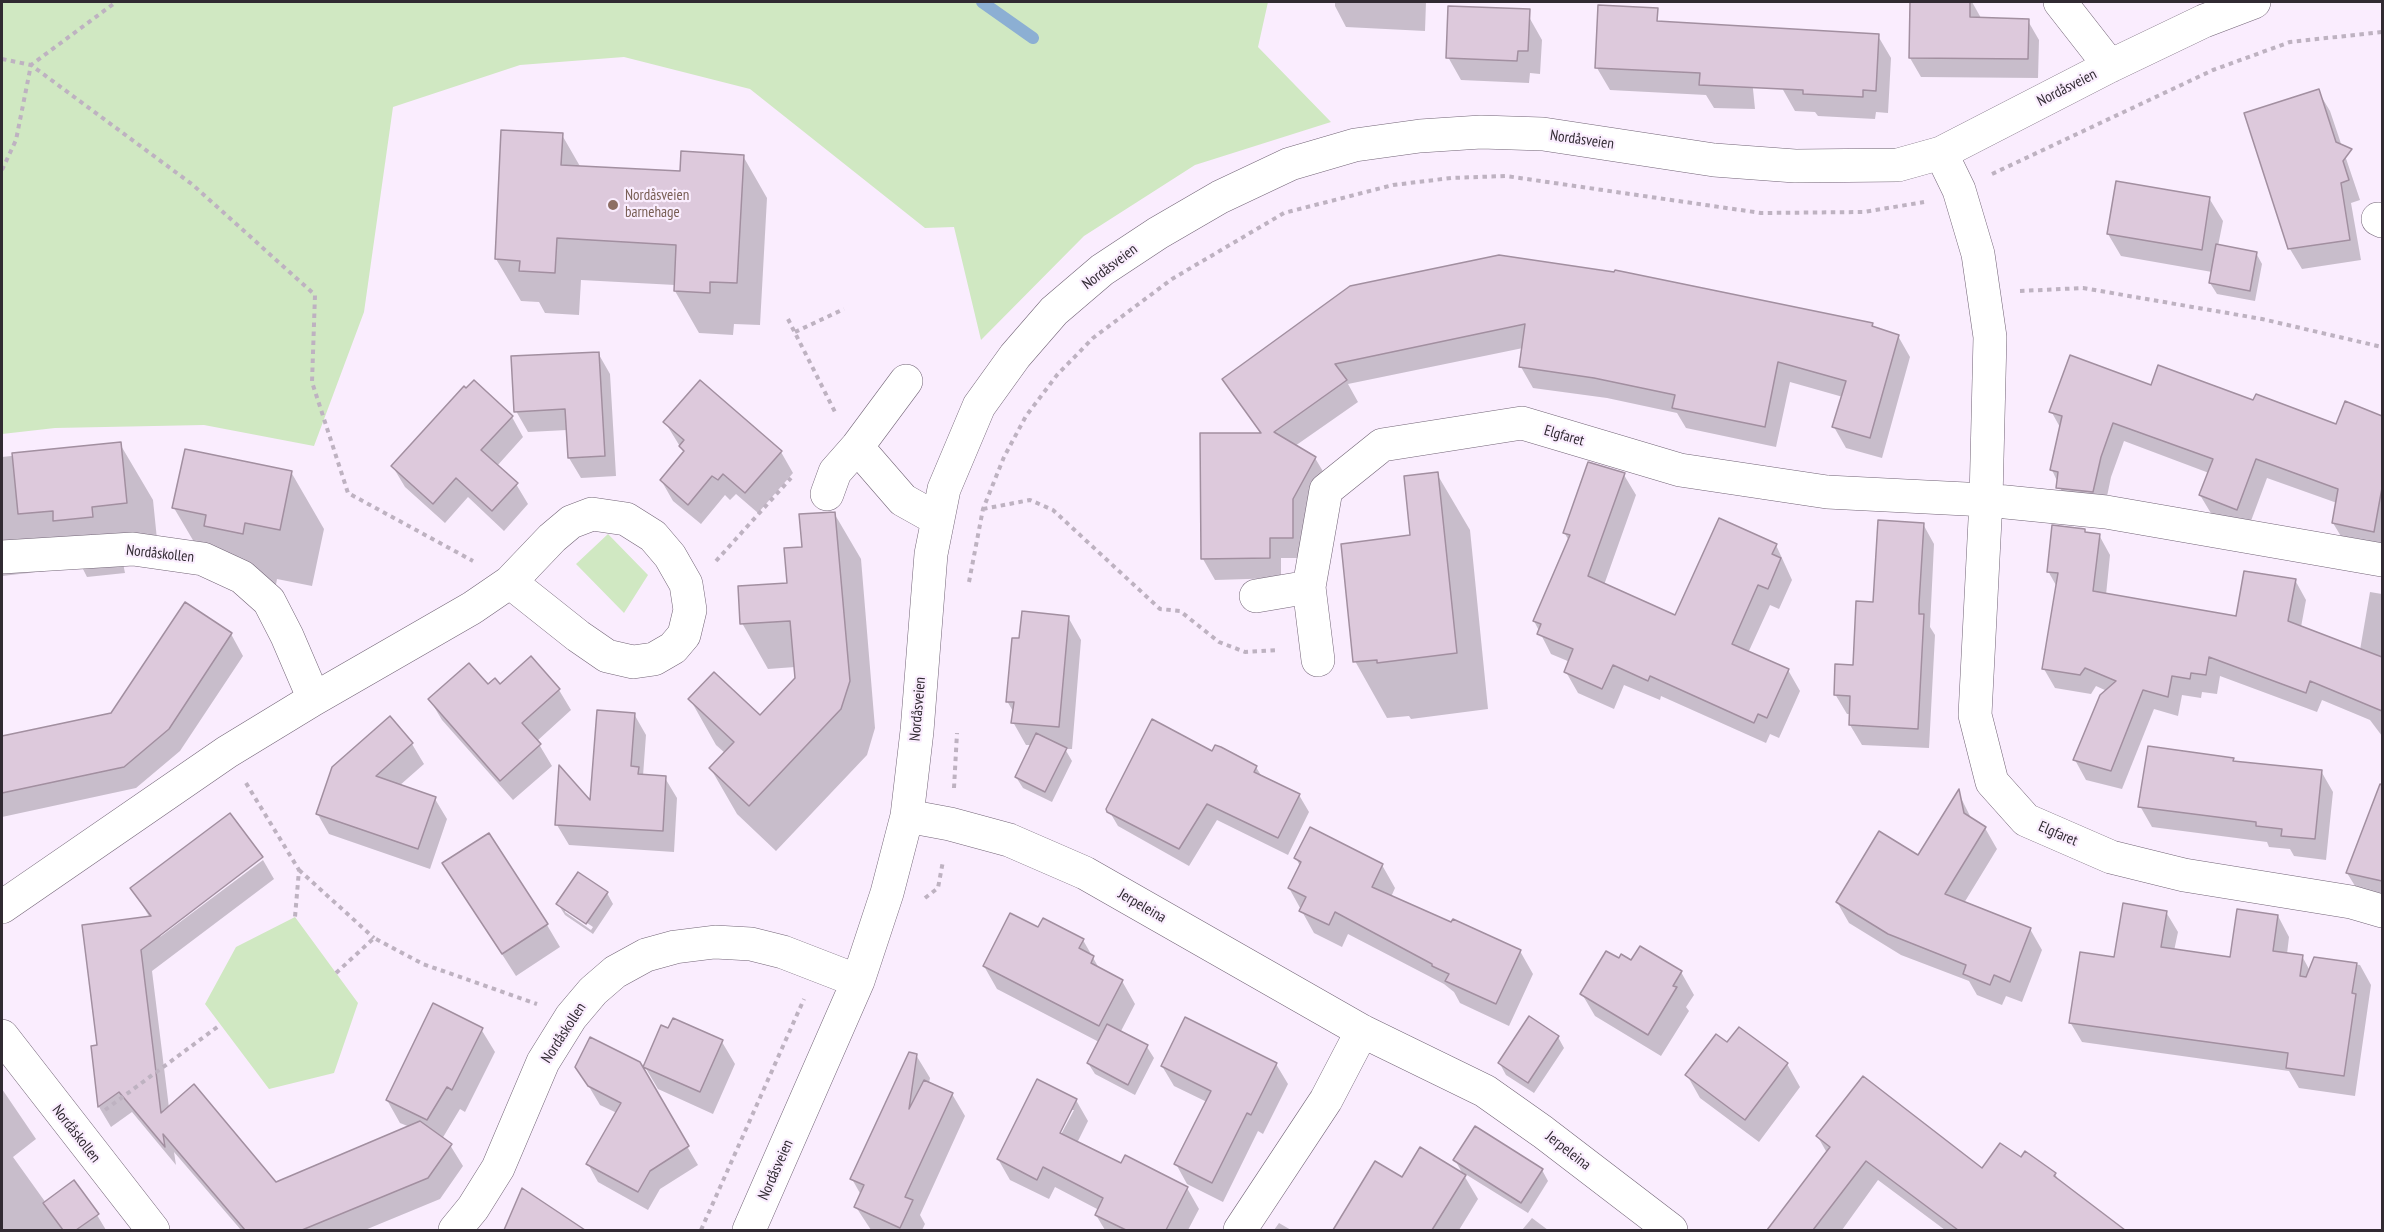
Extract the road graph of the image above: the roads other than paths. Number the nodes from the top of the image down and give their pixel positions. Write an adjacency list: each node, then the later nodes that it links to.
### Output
1 (2060, 2): 3 (street, Nordåsveien)
2 (2254, 2): 3 (street, Nordåsveien)
3 (2110, 66): 4 (street, Nordåsveien)
4 (1941, 153): 8 (street, Elgfaret); 9 (street, Nordåsveien)
5 (906, 381): 6 (street)
6 (857, 447): 7 (street); 9 (street)
7 (827, 494)
8 (1986, 500): 11 (street, Elgfaret); 13 (street, Elgfaret); 19 (street, Elgfaret)
9 (937, 519): 17 (street, Nordåsveien)
10 (2, 557): 16 (street, Nordåskollen)
11 (2382, 560)
12 (510, 582): 12 (street); 16 (street)
13 (1309, 587): 14 (street); 15 (street, Elgfaret)
14 (1256, 596)
15 (1318, 660)
16 (314, 699): 18 (street)
17 (907, 816): 20 (street, Nordåsveien); 21 (street, Jerpeleina)
18 (2, 907)
19 (2382, 910)
20 (858, 981): 24 (street, Nordåskollen); 25 (street, Nordåsveien)
21 (1362, 1031): 26 (street); 27 (street, Jerpeleina)
22 (2, 1036): 23 (street, Nordåskollen)
23 (153, 1230)
24 (455, 1230)
25 (749, 1230)
26 (1240, 1230)
27 (1671, 1230)

